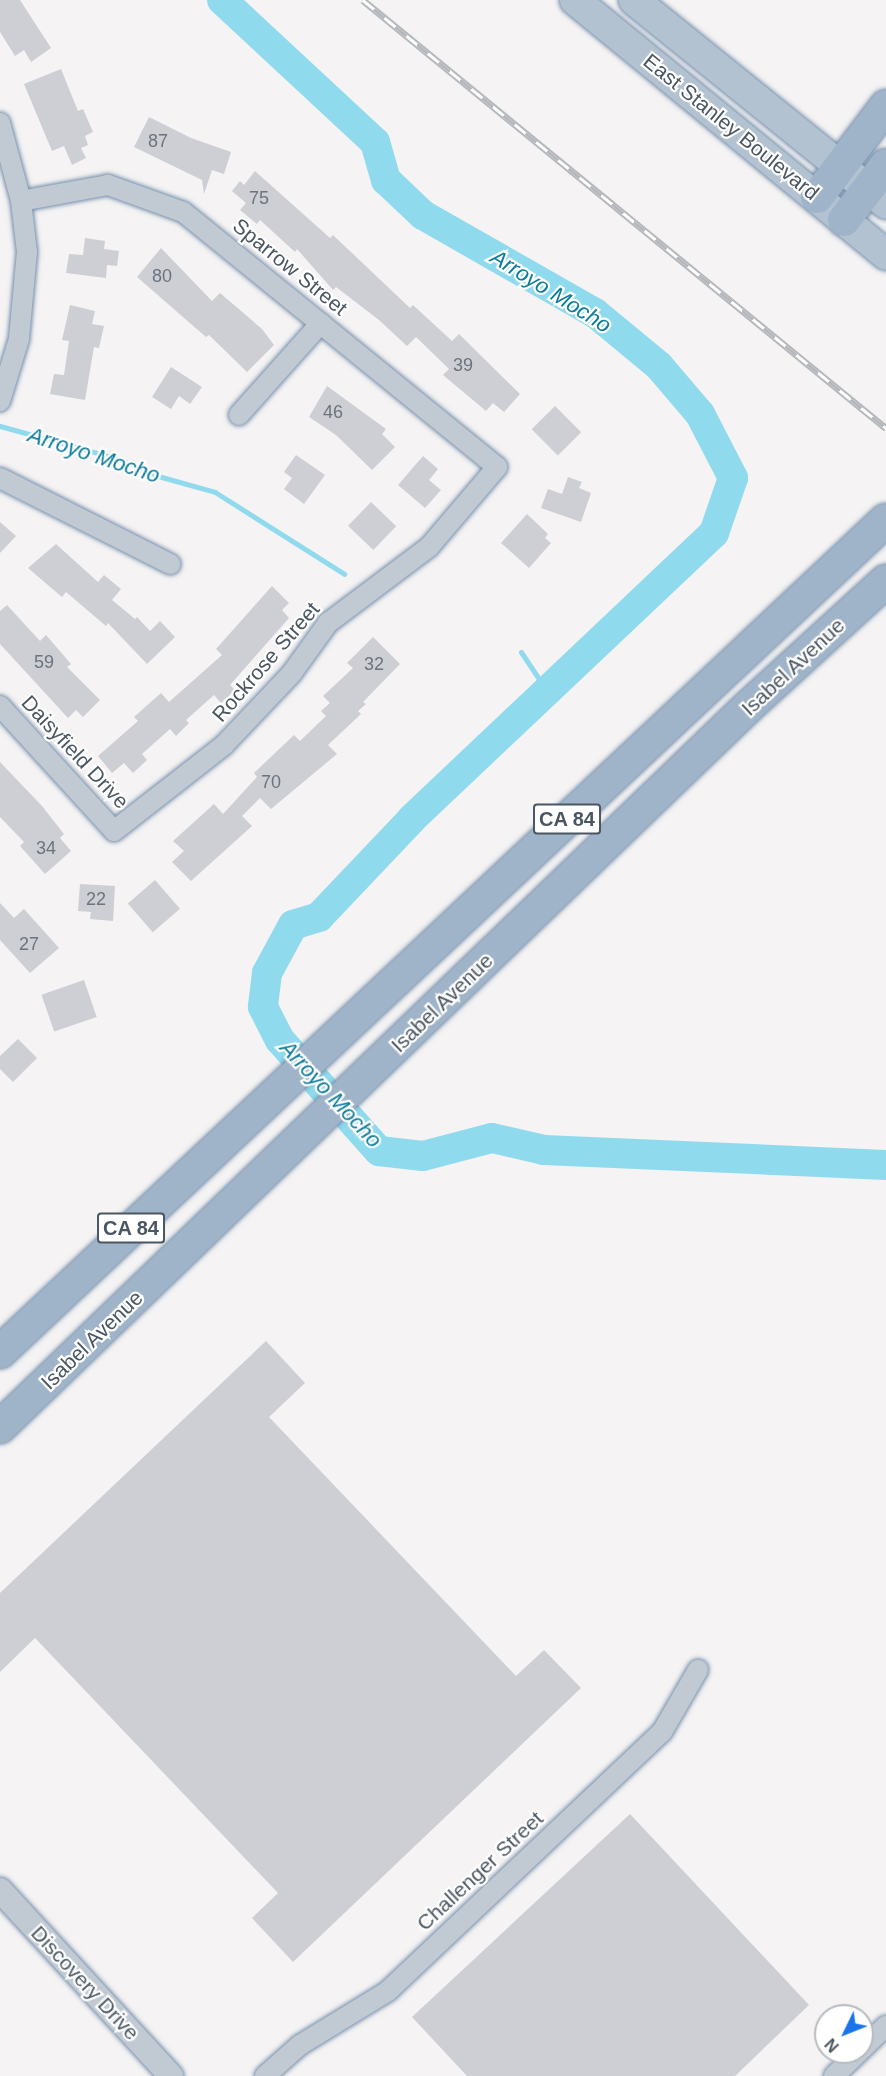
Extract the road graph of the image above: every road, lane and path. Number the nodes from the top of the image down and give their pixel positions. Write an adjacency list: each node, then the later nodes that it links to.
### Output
1 (575, 0): 7 (main road, East Stanley Boulevard)
2 (634, 0): 5 (main road, East Stanley Boulevard)
3 (886, 106): 5 (highway)
4 (0, 123): 8 (street)
5 (840, 164): 6 (main road, East Stanley Boulevard); 7 (highway)
6 (880, 185): 9 (highway)
7 (817, 197): 9 (main road, East Stanley Boulevard)
8 (21, 201): 11 (street, Sparrow Street); 12 (street)
9 (844, 220): 10 (main road, East Stanley Boulevard)
10 (886, 255)
11 (321, 323): 13 (street); 14 (street, Sparrow Street)
12 (0, 401)
13 (239, 416)
14 (497, 466): 20 (street, Rockrose Street)
15 (0, 478): 17 (street)
16 (886, 520): 21 (highway, Isabel Avenue / CA 84)
17 (170, 564)
18 (886, 581): 22 (highway, Isabel Avenue)
19 (0, 706): 20 (street, Daisyfield Drive)
20 (114, 831)
21 (0, 1352)
22 (0, 1427)
23 (698, 1670): 29 (street, Challenger Street)
24 (0, 1890): 28 (street, Discovery Drive)
25 (886, 2026): 26 (street)
26 (874, 2037)
27 (846, 2064): 30 (street)
28 (171, 2076)
29 (265, 2076)
30 (834, 2076)

